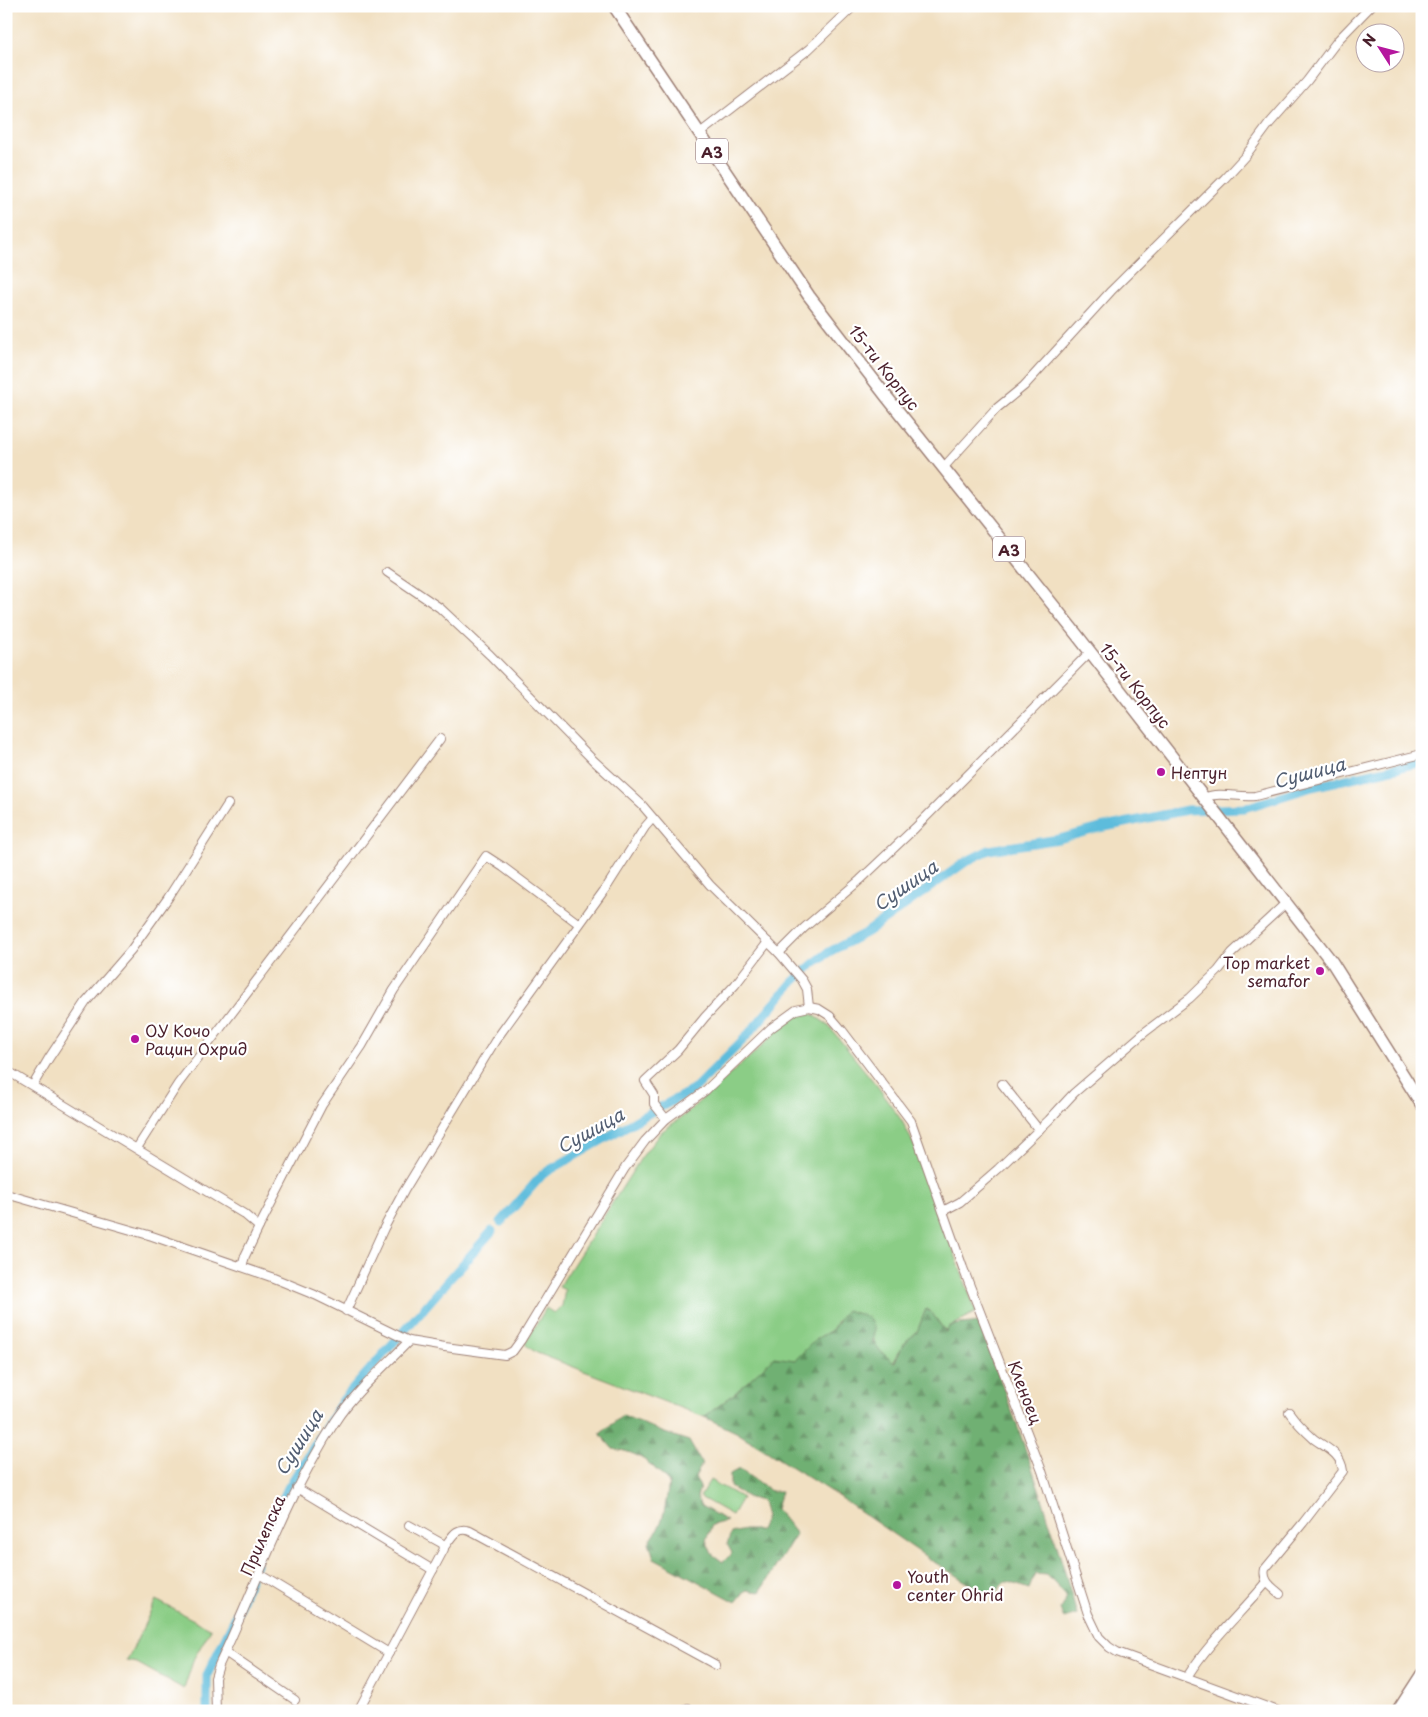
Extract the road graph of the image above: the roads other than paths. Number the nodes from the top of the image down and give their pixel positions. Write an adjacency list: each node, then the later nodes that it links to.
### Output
1 (614, 6): 4 (main road, A3)
2 (854, 6): 4 (street)
3 (1371, 6): 5 (street)
4 (700, 134): 5 (main road, 15-ти Корпус / A3)
5 (943, 468): 7 (main road, 15-ти Корпус / A3)
6 (386, 572): 12 (street)
7 (1090, 652): 10 (main road, 15-ти Корпус / A3); 16 (street)
8 (440, 739): 24 (street)
9 (1422, 754): 10 (street)
10 (1206, 800): 13 (main road, 15-ти Корпус / A3)
11 (228, 804): 20 (street)
12 (652, 818): 14 (street); 15 (street)
13 (1286, 902): 21 (main road, 15-ти Корпус / A3); 23 (street)
14 (579, 924): 27 (street); 29 (street)
15 (768, 942): 16 (street); 22 (street)
16 (779, 953): 17 (street)
17 (808, 1007): 22 (street); 26 (street, Кленоец)
18 (6, 1070): 20 (street)
19 (1002, 1084): 23 (street)
20 (33, 1085): 24 (street)
21 (1422, 1105)
22 (666, 1120): 30 (street)
23 (1040, 1130): 26 (street)
24 (137, 1148): 27 (street)
25 (6, 1194): 28 (street)
26 (943, 1211): 43 (street, Кленоец)
27 (260, 1227): 28 (street)
28 (242, 1267): 29 (street)
29 (346, 1311): 30 (street)
30 (409, 1341): 32 (street, Прилепска)
31 (1289, 1412): 37 (street)
32 (297, 1488): 35 (street); 36 (street, Прилепска)
33 (409, 1525): 34 (street)
34 (445, 1546): 35 (street); 41 (street)
35 (433, 1570): 40 (street)
36 (260, 1574): 39 (street, Прилепска); 40 (street)
37 (1266, 1582): 38 (street); 43 (street)
38 (1280, 1594)
39 (225, 1652): 45 (street); 46 (street, Прилепска)
40 (389, 1653): 47 (street)
41 (716, 1665)
42 (1422, 1674): 49 (main road)
43 (1187, 1678): 48 (street, Кленоец)
44 (1422, 1692): 50 (main road)
45 (295, 1700)
46 (216, 1711)
47 (358, 1711)
48 (1278, 1711)
49 (1398, 1711)
50 (1409, 1711)

